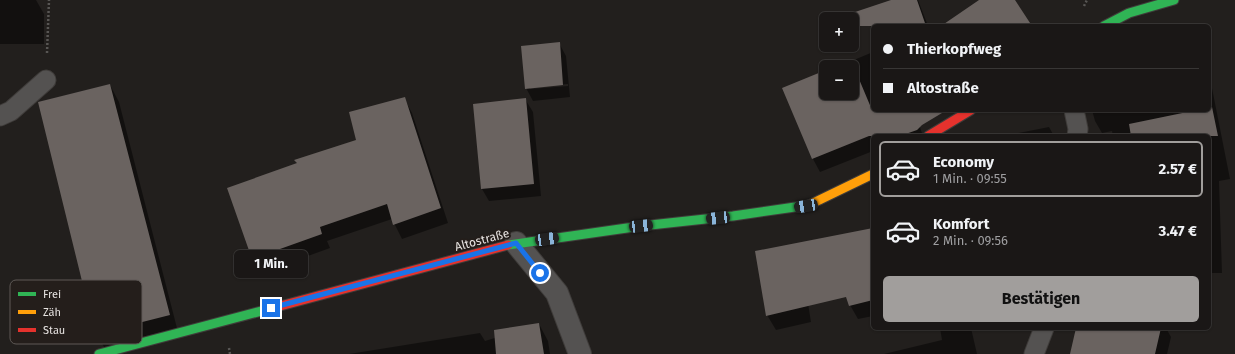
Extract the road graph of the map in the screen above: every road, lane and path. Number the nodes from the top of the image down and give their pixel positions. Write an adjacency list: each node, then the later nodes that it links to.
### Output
1 (49, 0): 4 (path)
2 (1174, 0): 3 (street)
3 (1108, 24)
4 (46, 80): 7 (lane)
5 (968, 112): 8 (street)
6 (1074, 112): 9 (lane)
7 (0, 116)
8 (931, 134)
9 (1077, 134)
10 (871, 175): 11 (street, Altostraße)
11 (516, 243): 13 (street, Altostraße); 16 (street)
12 (1043, 330): 17 (lane)
13 (142, 343)
14 (137, 344): 15 (street, Altostraße)
15 (99, 354)
16 (580, 354)
17 (1034, 354)

